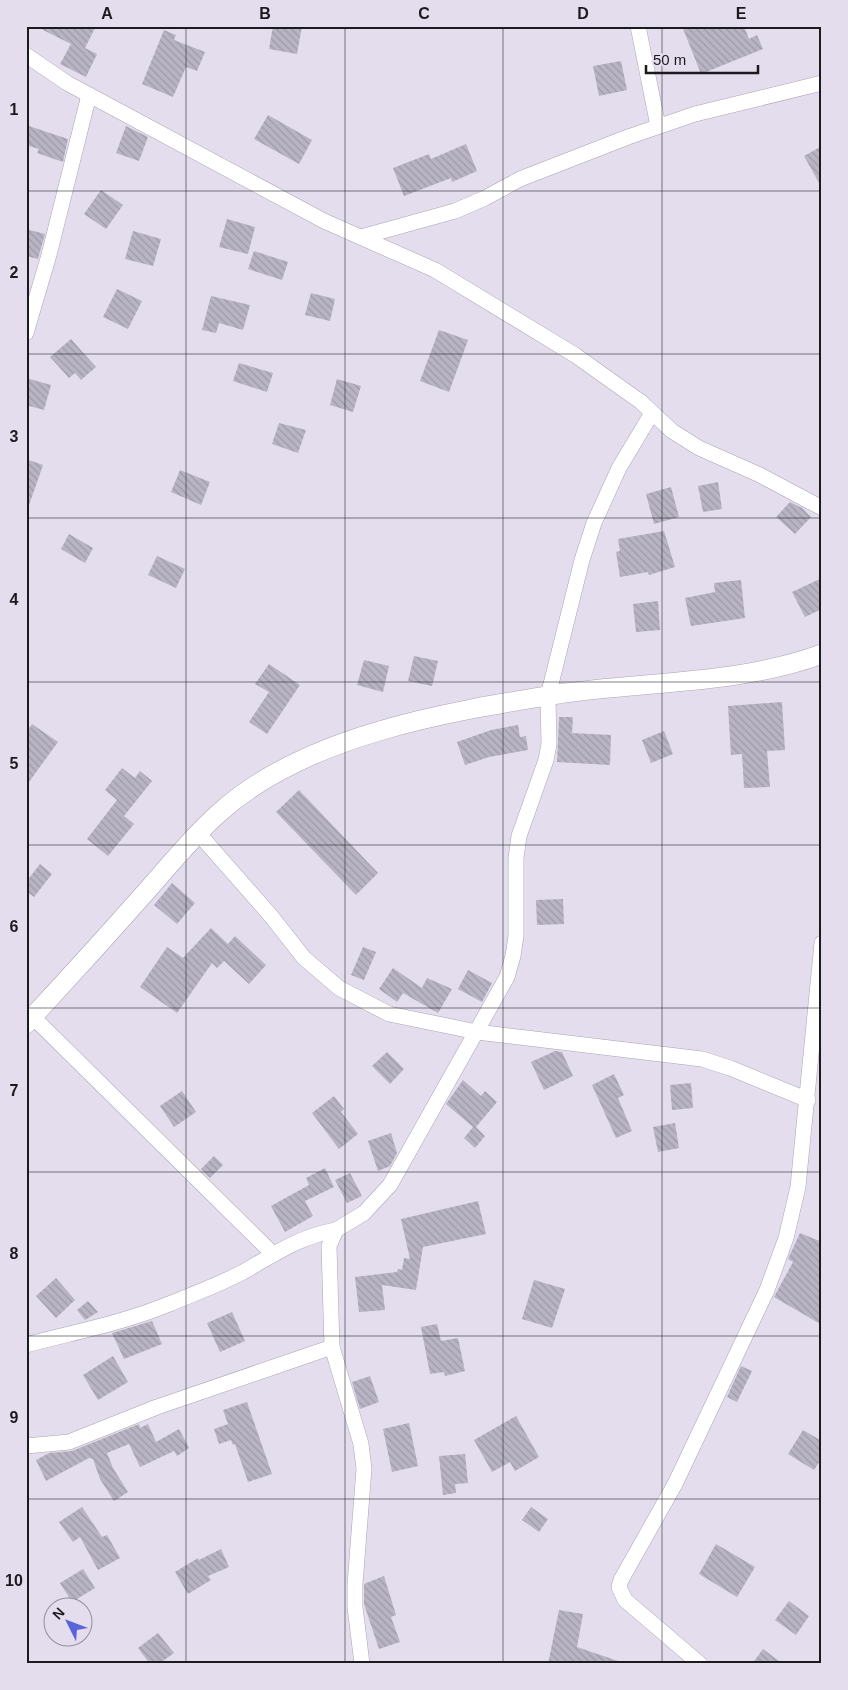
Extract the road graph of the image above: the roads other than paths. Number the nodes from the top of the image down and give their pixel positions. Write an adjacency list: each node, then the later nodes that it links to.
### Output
1 (638, 26): 5 (street)
2 (26, 55): 4 (street)
3 (822, 83): 5 (street)
4 (89, 95): 6 (street); 7 (street)
5 (658, 126): 6 (street)
6 (361, 237): 8 (street)
7 (26, 333)
8 (652, 413): 9 (street); 11 (street)
9 (822, 508)
10 (822, 654): 11 (street)
11 (548, 696): 12 (street); 15 (street)
12 (199, 834): 14 (street); 15 (street)
13 (822, 944): 16 (street)
14 (30, 1021): 18 (street)
15 (477, 1032): 16 (street); 17 (street)
16 (808, 1100): 23 (street)
17 (336, 1230): 18 (street); 20 (street)
18 (272, 1253): 19 (street)
19 (26, 1345)
20 (332, 1347): 21 (street); 22 (street)
21 (26, 1446)
22 (362, 1664)
23 (700, 1664)

